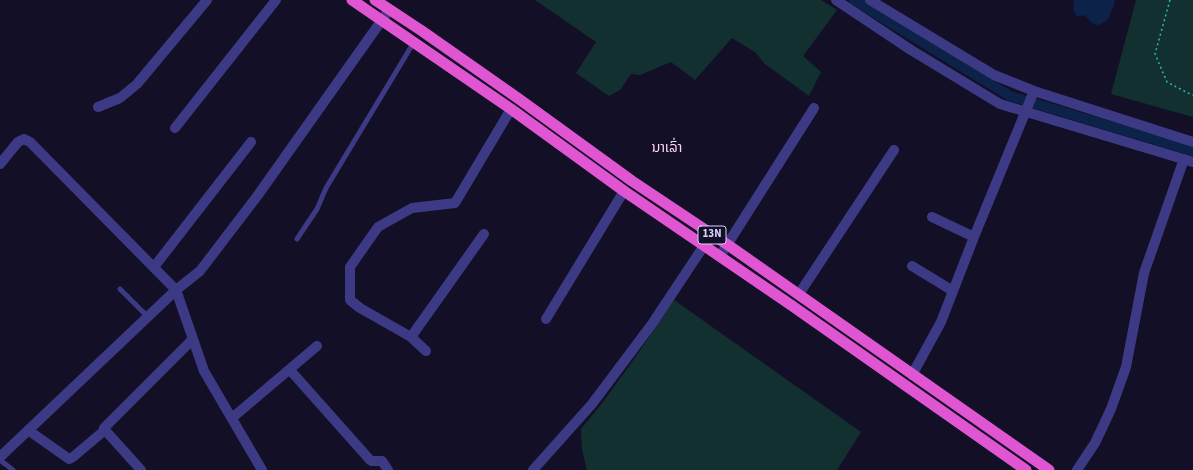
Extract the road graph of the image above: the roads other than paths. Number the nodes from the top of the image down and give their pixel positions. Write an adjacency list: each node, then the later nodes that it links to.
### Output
1 (207, 0): 11 (street)
2 (276, 0): 15 (street)
3 (352, 0): 8 (highway, 13N)
4 (375, 0): 7 (highway, 13N)
5 (836, 0): 14 (street)
6 (870, 0): 10 (street)
7 (389, 10): 8 (street); 24 (highway, 13N)
8 (381, 20): 9 (highway, 13N); 33 (street)
9 (414, 42): 13 (highway, 13N); 26 (lane)
10 (1033, 93): 14 (street); 17 (street)
11 (98, 107)
12 (814, 108): 27 (street)
13 (511, 109): 21 (highway, 13N); 38 (street)
14 (1026, 109): 19 (street); 25 (street)
15 (175, 128)
16 (251, 142): 31 (street)
17 (1193, 142)
18 (894, 150): 35 (street)
19 (1189, 160): 55 (street)
20 (0, 164): 31 (street)
21 (624, 191): 28 (highway, 13N); 37 (street)
22 (932, 217): 25 (street)
23 (484, 234): 38 (street)
24 (711, 235): 27 (highway, 13N); 28 (street)
25 (974, 237): 34 (street)
26 (297, 239)
27 (728, 245): 29 (street); 35 (highway, 13N)
28 (705, 246): 29 (highway, 13N); 52 (street)
29 (720, 256): 53 (highway, 13N)
30 (912, 266): 34 (street)
31 (154, 267): 33 (street)
32 (120, 289): 36 (lane)
33 (176, 290): 36 (street); 39 (street)
34 (953, 291): 43 (street)
35 (799, 294): 43 (highway, 13N)
36 (148, 317): 45 (street)
37 (546, 319)
38 (411, 337): 41 (street)
39 (193, 340): 44 (street); 46 (street)
40 (317, 346): 42 (street)
41 (426, 351)
42 (290, 370): 44 (street); 51 (street)
43 (912, 375): 54 (highway, 13N)
44 (232, 418): 50 (street)
45 (28, 430): 46 (street); 47 (street)
46 (105, 430): 49 (street)
47 (1, 455): 48 (lane)
48 (13, 470)
49 (141, 470)
50 (262, 470)
51 (388, 470)
52 (533, 470)
53 (1026, 470)
54 (1049, 470)
55 (1077, 470)

